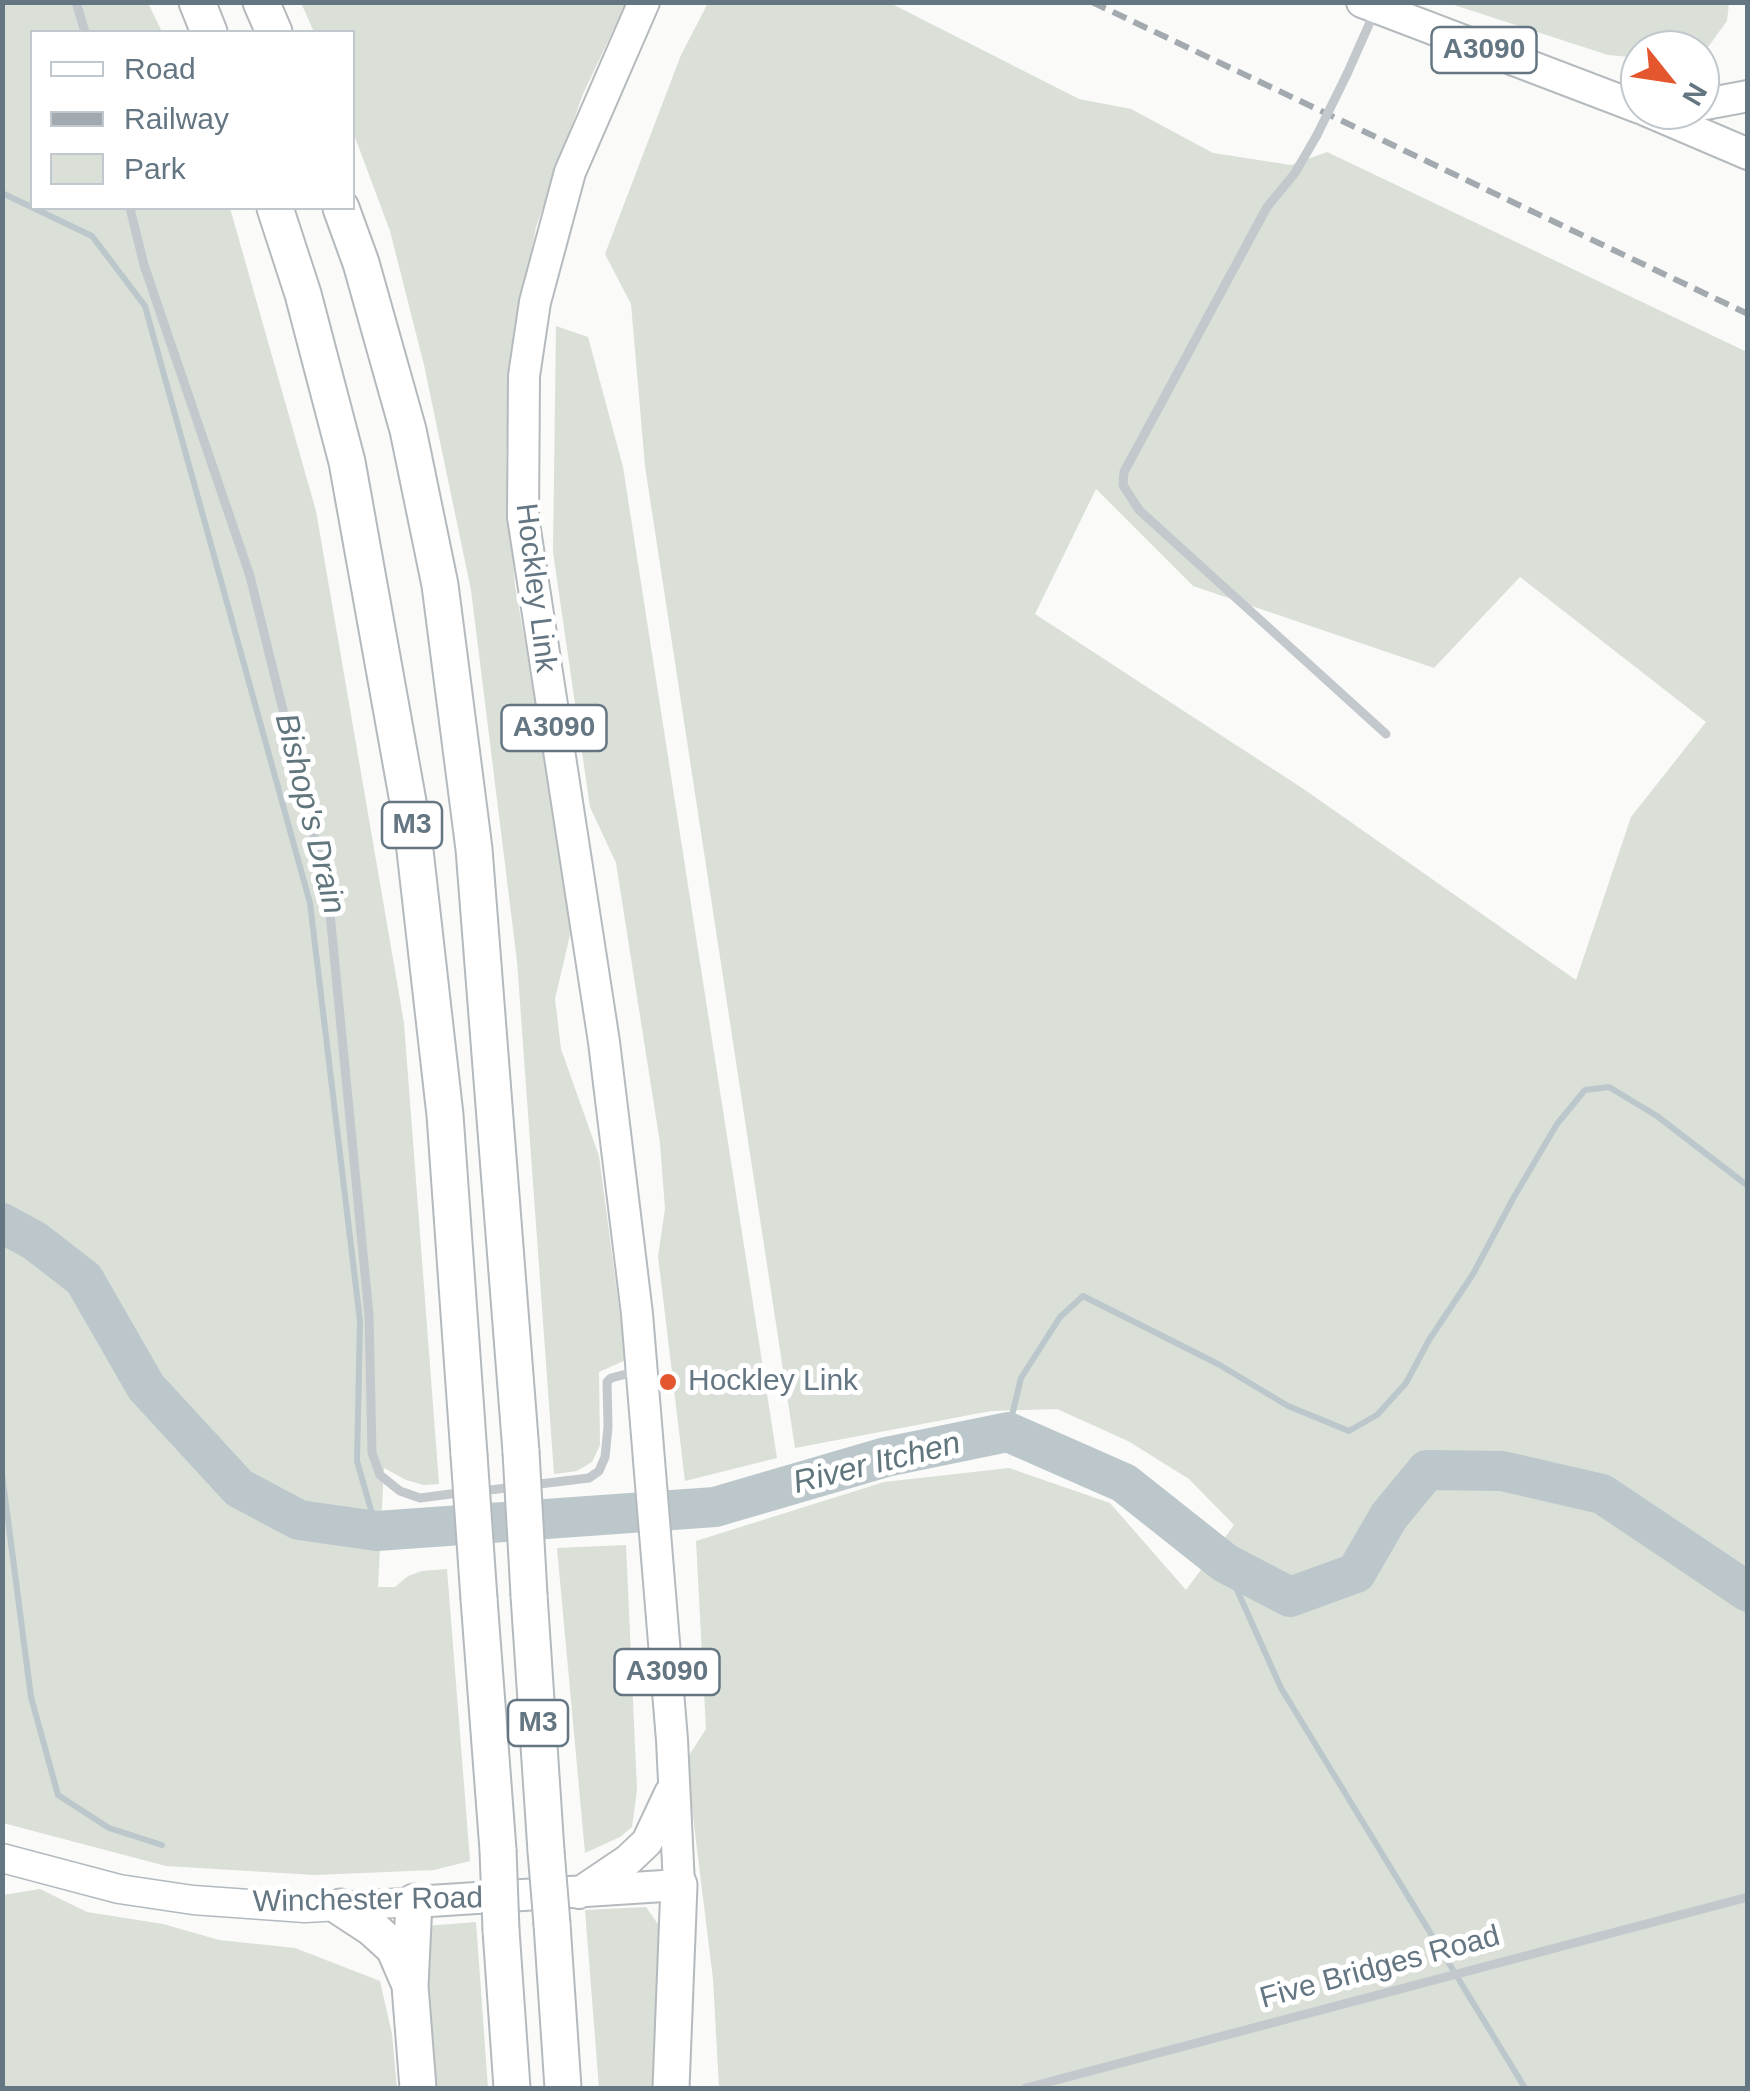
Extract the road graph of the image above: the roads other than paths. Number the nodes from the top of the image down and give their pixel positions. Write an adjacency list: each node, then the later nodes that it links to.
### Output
1 (76, 2): 6 (lane)
2 (196, 2): 7 (highway)
3 (262, 2): 8 (highway)
4 (644, 2): 20 (main road, Hockley Link / A3090)
5 (1369, 5): 9 (main road, A3090); 19 (lane, bridge)
6 (83, 30)
7 (207, 30)
8 (273, 30)
9 (1607, 94): 10 (main road, A3090); 12 (main road, A3090)
10 (1620, 96)
11 (1748, 96): 13 (main road)
12 (1620, 99)
13 (1720, 101)
14 (1692, 130): 15 (main road, A3090)
15 (1748, 154)
16 (130, 210): 20 (lane)
17 (275, 210): 30 (highway, M3, bridge)
18 (342, 210): 31 (highway, M3, bridge)
19 (1386, 734)
20 (642, 1370): 21 (main road, Hockley Link / A3090)
21 (674, 1786): 23 (main road, Hockley Link / A3090); 24 (main road)
22 (5, 1865): 27 (main road, Winchester Road)
23 (679, 1885): 24 (main road, Winchester Road); 32 (highway)
24 (578, 1894): 26 (main road, Winchester Road)
25 (1748, 1898): 33 (lane, Five Bridges Road)
26 (414, 1902): 27 (main road, Winchester Road); 28 (highway)
27 (340, 1906): 28 (highway)
28 (410, 1986): 29 (highway)
29 (418, 2088)
30 (512, 2088)
31 (563, 2088)
32 (671, 2088)
33 (1026, 2088)

